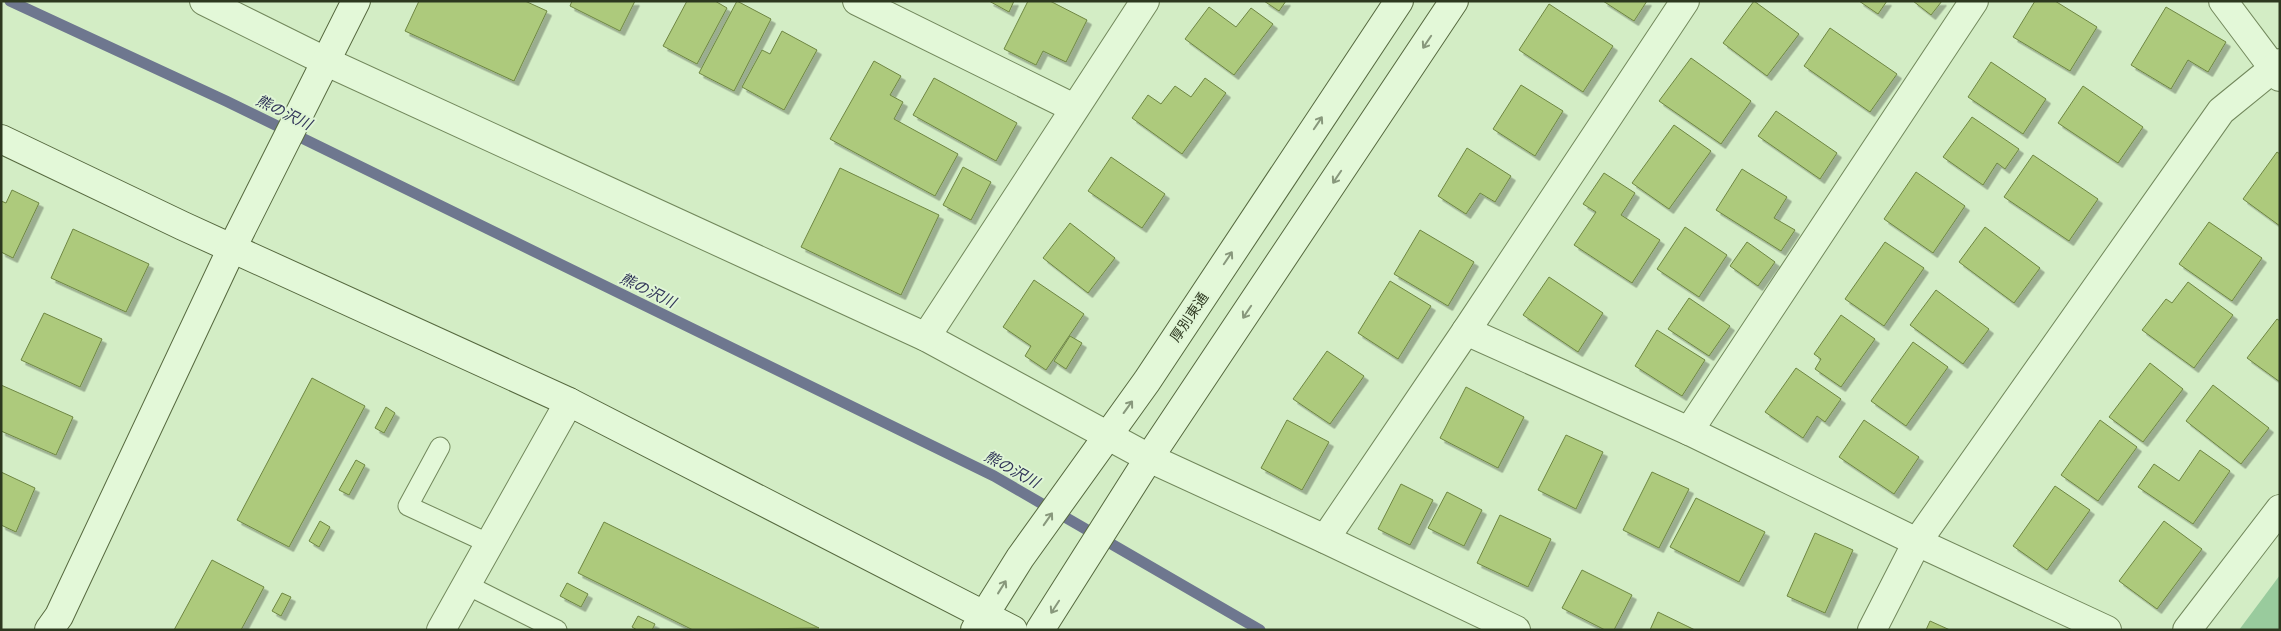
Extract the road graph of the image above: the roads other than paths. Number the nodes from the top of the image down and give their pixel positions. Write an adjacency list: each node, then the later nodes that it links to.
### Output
1 (204, 1): 10 (street)
2 (356, 1): 10 (street)
3 (857, 1): 12 (street)
4 (1145, 1): 12 (street)
5 (1399, 1): 19 (street, 厚別東通, one-way to 5)
6 (1454, 1): 21 (street, one-way to 21)
7 (1685, 1): 15 (street)
8 (1974, 1): 18 (street)
9 (2223, 1): 11 (street)
10 (327, 62): 14 (street); 16 (street)
11 (2277, 69): 24 (street)
12 (1074, 108): 16 (street)
13 (1, 139): 14 (street)
14 (232, 248): 17 (street); 28 (street)
15 (1466, 331): 18 (street); 23 (street)
16 (926, 337): 19 (street)
17 (569, 402): 25 (street); 27 (street)
18 (1689, 431): 24 (street)
19 (1107, 435): 21 (street); 27 (street, 厚別東通, one-way to 19)
20 (440, 447): 25 (lane)
21 (1149, 458): 23 (street); 32 (street, one-way to 32)
22 (2280, 510): 36 (street)
23 (1325, 539): 33 (street)
24 (1917, 542): 34 (street); 35 (street)
25 (490, 544): 26 (street)
26 (467, 585): 29 (street); 30 (lane)
27 (980, 623): 31 (street)
28 (49, 630)
29 (441, 630)
30 (557, 630)
31 (1013, 630)
32 (1040, 630)
33 (1516, 630)
34 (1872, 630)
35 (2107, 630)
36 (2187, 630)

